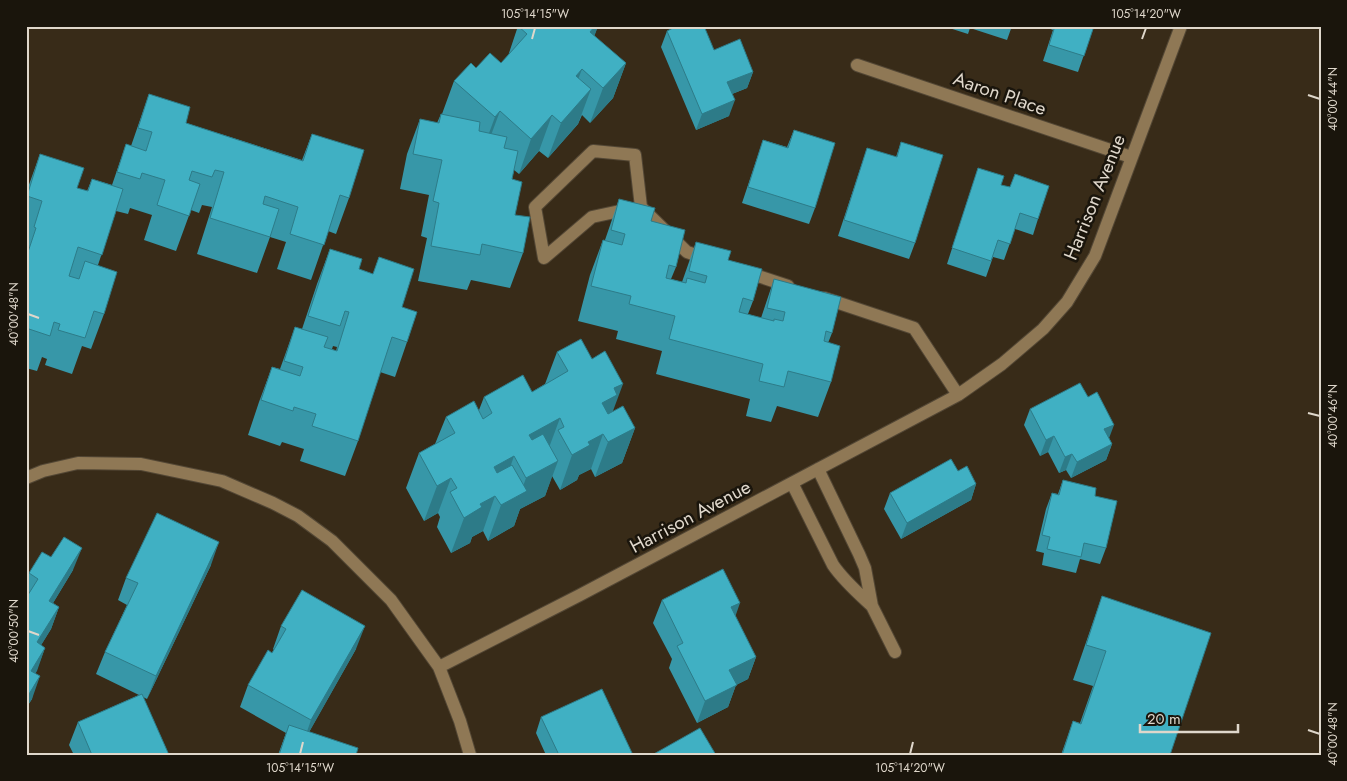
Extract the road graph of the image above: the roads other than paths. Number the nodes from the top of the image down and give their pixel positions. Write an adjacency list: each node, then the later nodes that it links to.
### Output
1 (1181, 26): 3 (street, Harrison Avenue)
2 (857, 65): 3 (street, Aaron Place)
3 (1131, 157): 7 (street, Harrison Avenue)
4 (641, 207): 4 (street); 5 (street)
5 (716, 262)
6 (735, 268): 7 (street)
7 (958, 395): 8 (street, Harrison Avenue)
8 (818, 469): 10 (street, Harrison Avenue); 11 (street)
9 (26, 478): 13 (street)
10 (792, 483): 11 (street); 13 (street, Harrison Avenue)
11 (872, 606): 12 (street)
12 (895, 652)
13 (439, 667): 14 (street)
14 (470, 755)

